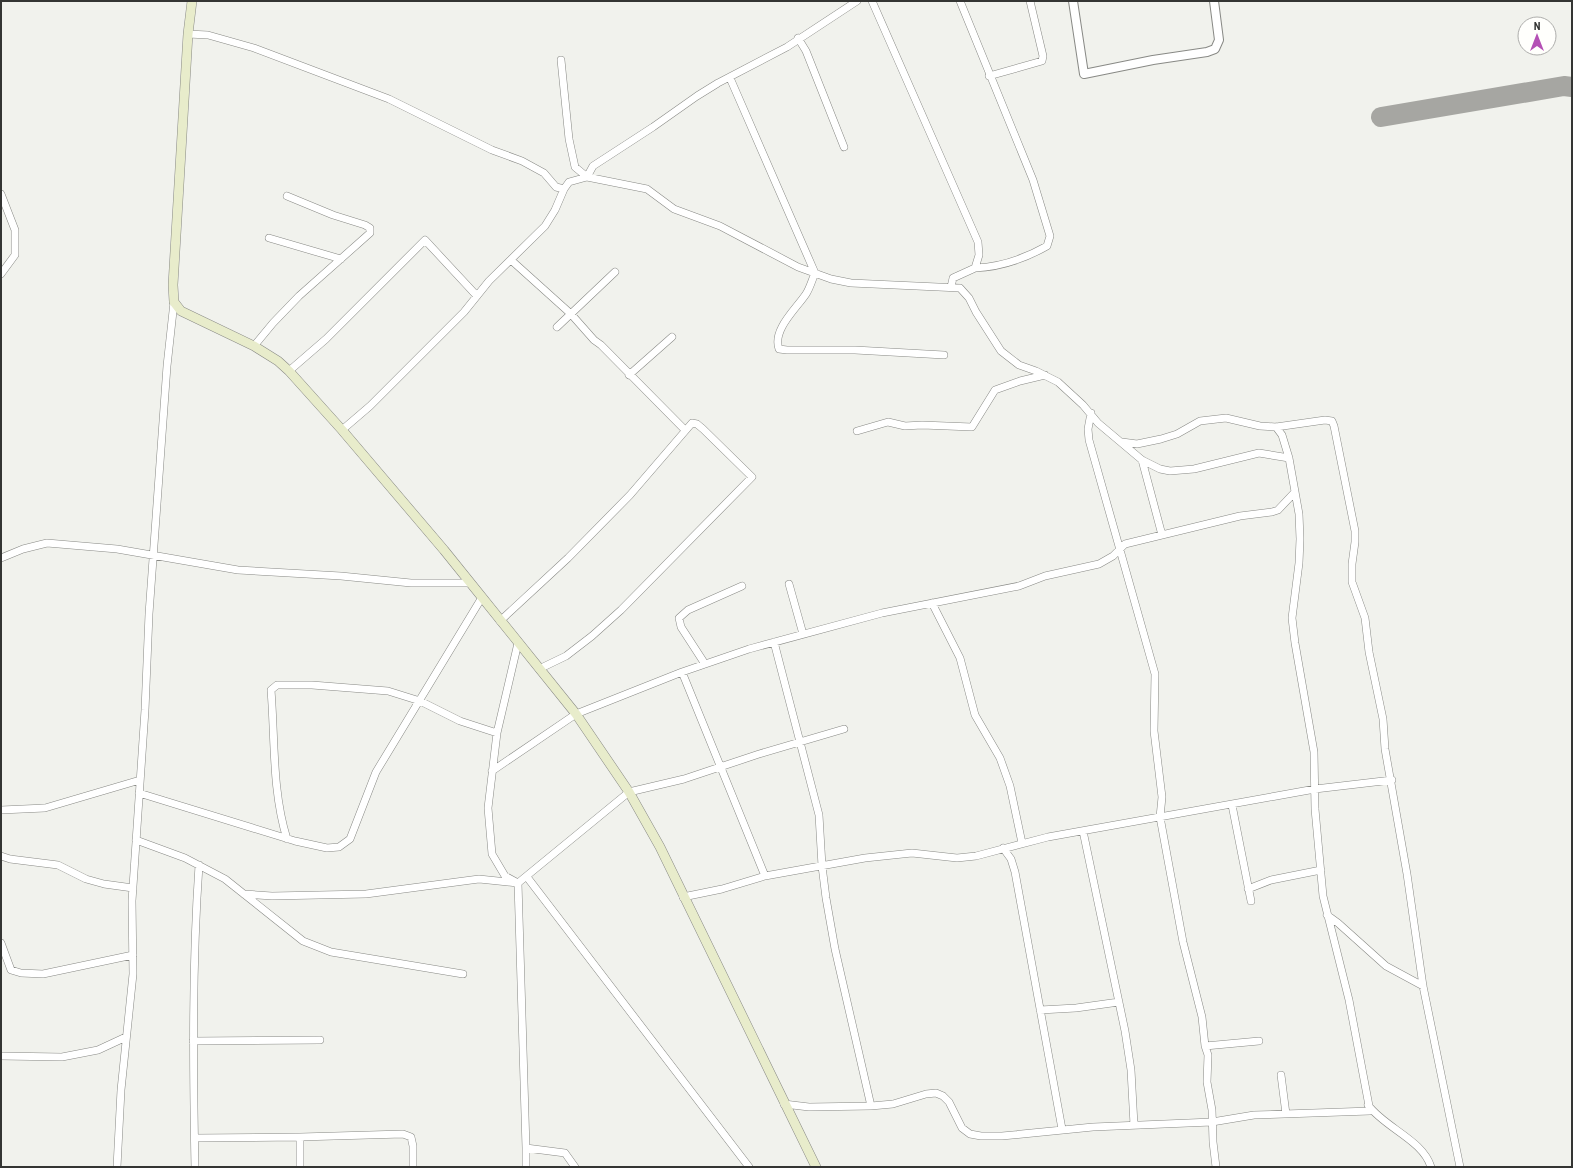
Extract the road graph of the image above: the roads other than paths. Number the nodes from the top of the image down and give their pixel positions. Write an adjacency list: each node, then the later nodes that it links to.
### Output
1 (192, 1): 8 (main road)
2 (857, 1): 9 (street)
3 (872, 1): 21 (street)
4 (960, 1): 11 (street)
5 (1030, 1): 11 (street)
6 (1072, 1): 7 (street)
7 (1214, 1)
8 (188, 34): 15 (street); 27 (main road)
9 (798, 38): 12 (street); 13 (street)
10 (561, 60): 14 (street)
11 (989, 76): 21 (street)
12 (730, 78): 14 (street); 23 (street)
13 (844, 147)
14 (586, 176): 15 (street); 23 (street)
15 (564, 189): 20 (street)
16 (1, 194): 24 (street)
17 (287, 196): 19 (street)
18 (269, 238): 19 (street)
19 (341, 259): 31 (street)
20 (511, 260): 26 (street); 28 (street)
21 (975, 268): 25 (street)
22 (615, 272): 28 (street)
23 (815, 273): 25 (street); 32 (street)
24 (1, 274)
25 (951, 287): 35 (street)
26 (477, 296): 33 (street); 38 (street)
27 (174, 302): 31 (main road); 47 (street)
28 (571, 314): 29 (street); 34 (street)
29 (557, 327)
30 (672, 337): 34 (street)
31 (254, 346): 33 (main road)
32 (944, 355)
33 (289, 371): 38 (main road)
34 (629, 375): 39 (street)
35 (1045, 375): 36 (street); 40 (street)
36 (1091, 413): 41 (street); 46 (street)
37 (1276, 428): 41 (street); 42 (street); 69 (street)
38 (342, 430): 49 (main road)
39 (685, 430): 54 (street); 59 (street)
40 (857, 431)
41 (1122, 442): 43 (street)
42 (1288, 458): 43 (street); 44 (street)
43 (1142, 460): 45 (street)
44 (1295, 492): 45 (street); 70 (street)
45 (1162, 535): 46 (street)
46 (1119, 547): 53 (street); 75 (street)
47 (153, 554): 48 (street); 49 (street); 68 (street)
48 (1, 558)
49 (469, 583): 52 (main road)
50 (789, 584): 55 (street)
51 (742, 586): 58 (street)
52 (481, 599): 54 (main road); 61 (street)
53 (932, 603): 55 (street); 79 (street)
54 (500, 621): 57 (main road)
55 (803, 634): 56 (street)
56 (774, 642): 58 (street); 65 (street)
57 (518, 643): 59 (main road); 64 (street)
58 (705, 664): 60 (street)
59 (539, 669): 62 (main road)
60 (682, 672): 62 (street); 66 (street)
61 (420, 701): 64 (street); 77 (street); 77 (street)
62 (576, 714): 67 (street); 71 (main road)
63 (844, 729): 65 (street)
64 (497, 732): 67 (street)
65 (799, 742): 66 (street); 83 (street)
66 (720, 767): 71 (street); 86 (street)
67 (492, 771): 87 (street)
68 (140, 780): 72 (street); 74 (street)
69 (1392, 780): 70 (street); 97 (street)
70 (1315, 789): 73 (street); 84 (street)
71 (629, 792): 85 (street); 91 (main road)
72 (139, 794): 77 (street); 78 (street)
73 (1232, 805): 75 (street); 89 (street)
74 (1, 810)
75 (1160, 817): 76 (street); 104 (street)
76 (1083, 831): 79 (street); 98 (street)
77 (287, 839)
78 (136, 840): 82 (street); 88 (street)
79 (1022, 844): 80 (street)
80 (1003, 848): 83 (street); 99 (street)
81 (1, 856): 88 (street)
82 (199, 865): 90 (street); 102 (street)
83 (822, 866): 86 (street); 109 (street)
84 (1321, 870): 89 (street); 93 (street)
85 (527, 876): 87 (street); 123 (street)
86 (766, 876): 91 (street)
87 (518, 883): 90 (street); 116 (street)
88 (133, 888): 95 (street)
89 (1248, 889): 92 (street)
90 (244, 894): 96 (street)
91 (683, 897): 107 (main road)
92 (1251, 901)
93 (1327, 915): 97 (street); 108 (street)
94 (1, 943): 95 (street)
95 (133, 955): 100 (street)
96 (463, 974)
97 (1423, 986): 127 (street)
98 (1119, 1002): 99 (street); 112 (street)
99 (1040, 1010): 113 (street)
100 (126, 1038): 105 (street); 117 (street)
101 (320, 1040): 102 (street)
102 (193, 1041): 115 (street)
103 (1259, 1041): 104 (street)
104 (1205, 1046): 111 (street)
105 (1, 1056)
106 (1281, 1075): 110 (street)
107 (784, 1104): 109 (street); 124 (main road)
108 (1368, 1105): 110 (street); 126 (street)
109 (871, 1106): 113 (street)
110 (1286, 1114): 111 (street)
111 (1212, 1122): 112 (street); 125 (street)
112 (1134, 1125): 113 (street)
113 (1062, 1129)
114 (300, 1137): 115 (street); 119 (street); 120 (street)
115 (195, 1138): 118 (street)
116 (526, 1148): 121 (street); 122 (street)
117 (117, 1167)
118 (195, 1167)
119 (300, 1167)
120 (413, 1167)
121 (526, 1167)
122 (576, 1167)
123 (749, 1167)
124 (816, 1167)
125 (1216, 1167)
126 (1431, 1167)
127 (1460, 1167)

